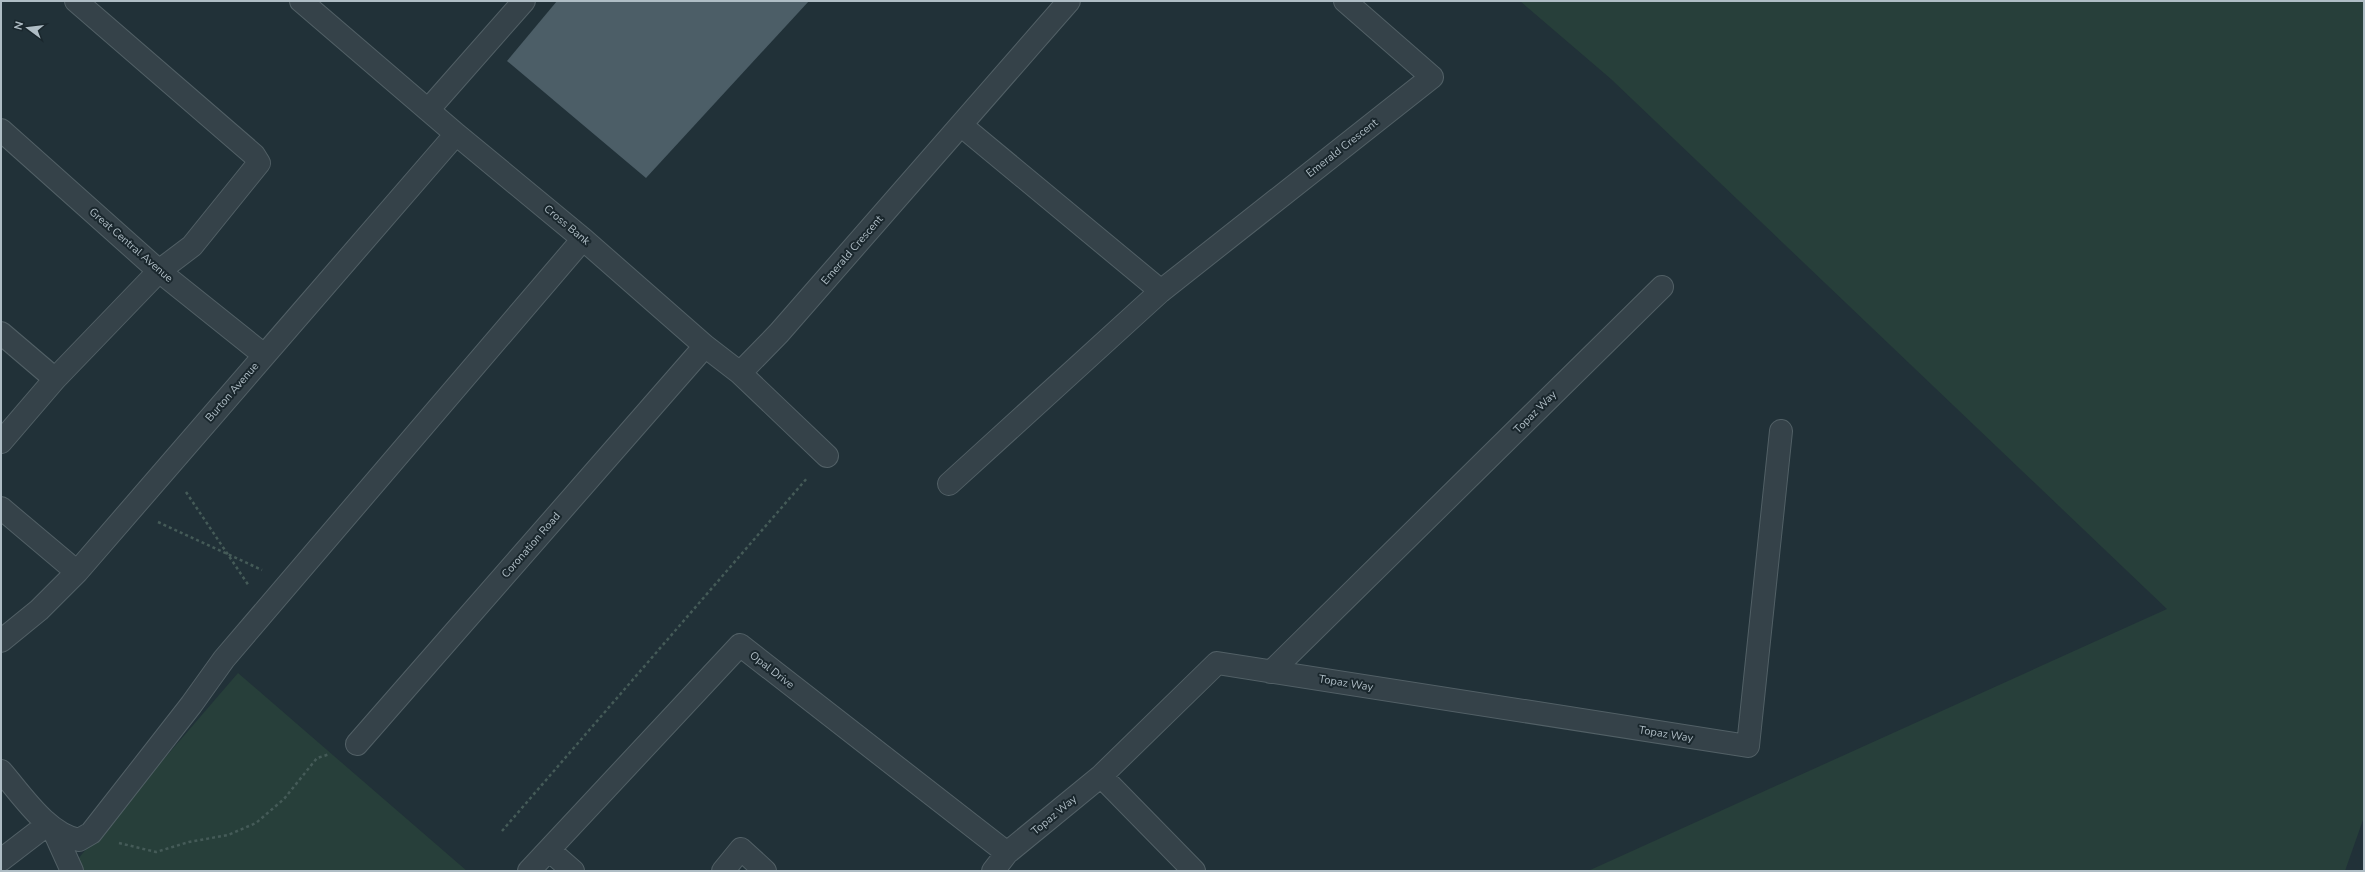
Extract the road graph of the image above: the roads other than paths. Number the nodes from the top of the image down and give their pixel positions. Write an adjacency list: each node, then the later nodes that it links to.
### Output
1 (76, 1): 11 (street)
2 (301, 1): 6 (street, Cross Bank)
3 (524, 1): 6 (street)
4 (1069, 1): 7 (street, Emerald Crescent)
5 (1345, 1): 13 (street, Emerald Crescent)
6 (428, 110): 9 (street, Cross Bank)
7 (962, 126): 13 (street); 17 (street, Emerald Crescent)
8 (1, 130): 11 (street, Great Central Avenue)
9 (456, 134): 10 (street, Cross Bank); 16 (street, Burton Avenue)
10 (583, 239): 15 (street, Cross Bank); 30 (street)
11 (159, 270): 16 (street, Great Central Avenue); 18 (street)
12 (1662, 287): 26 (street, Topaz Way)
13 (1161, 291): 22 (street, Emerald Crescent)
14 (1, 333): 18 (street)
15 (705, 346): 17 (street, Cross Bank); 27 (street, Coronation Road)
16 (264, 355): 24 (street, Burton Avenue)
17 (740, 373): 21 (street, Cross Bank)
18 (55, 379): 20 (street)
19 (1781, 431): 26 (street, Topaz Way)
20 (1, 442)
21 (826, 456)
22 (949, 484)
23 (1, 508): 24 (street)
24 (78, 572): 25 (street, Burton Avenue)
25 (1, 641)
26 (1271, 672): 29 (street, Topaz Way)
27 (357, 744)
28 (1, 771): 30 (street)
29 (1100, 776): 32 (street, Topaz Way); 40 (street)
30 (50, 827): 33 (street); 34 (street)
31 (549, 850): 32 (street, Opal Drive); 35 (street, Opal Drive); 36 (street)
32 (1007, 853): 39 (street)
33 (1, 860)
34 (72, 871)
35 (529, 871)
36 (573, 871)
37 (723, 871): 38 (street)
38 (765, 871)
39 (993, 871)
40 (1194, 871)

